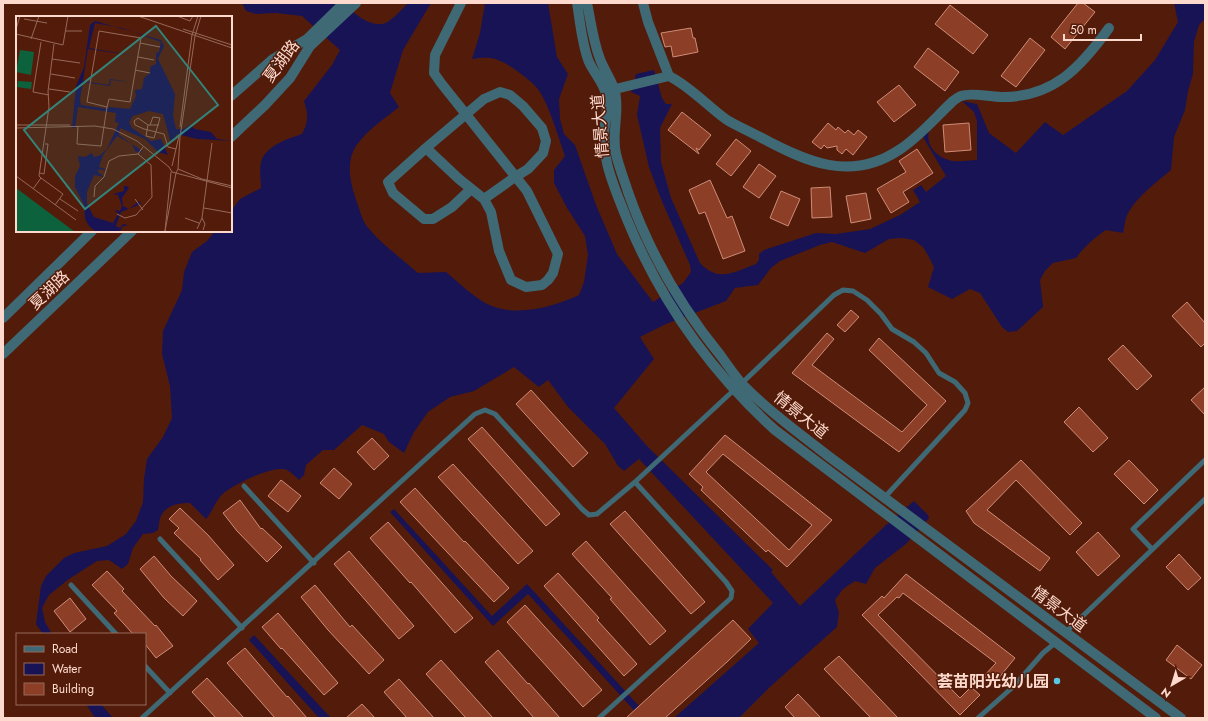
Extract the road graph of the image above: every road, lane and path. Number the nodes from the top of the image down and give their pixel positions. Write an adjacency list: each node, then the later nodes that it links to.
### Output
1 (460, 3): 11 (street)
2 (577, 3): 9 (street, 情景大道)
3 (587, 3): 9 (street, 情景大道)
4 (643, 3): 8 (street)
5 (351, 4): 7 (street, 夏湖路)
6 (1109, 28): 8 (street)
7 (315, 36): 10 (street, 夏湖路); 12 (street, 夏湖路)
8 (665, 77): 9 (street)
9 (610, 91): 19 (street, 情景大道)
10 (232, 95)
11 (466, 114): 13 (street); 14 (street); 14 (street)
12 (232, 136)
13 (426, 148): 15 (street); 15 (street)
14 (516, 177): 16 (street); 16 (street)
15 (471, 189): 16 (street)
16 (484, 199)
17 (91, 232): 20 (street, 夏湖路)
18 (131, 232): 21 (street, 夏湖路)
19 (666, 287): 22 (street, 情景大道); 23 (street, 情景大道)
20 (3, 318)
21 (3, 354)
22 (742, 383): 23 (lane); 27 (street, 情景大道); 27 (lane)
23 (734, 390): 25 (lane); 34 (street, 情景大道)
24 (1205, 460): 30 (lane)
25 (635, 482): 31 (lane); 42 (lane)
26 (244, 486): 31 (lane)
27 (886, 499): 32 (street, 情景大道)
28 (1205, 499): 30 (lane)
29 (160, 538): 35 (lane)
30 (1152, 548): 36 (lane)
31 (314, 563): 35 (lane)
32 (988, 575): 34 (street); 36 (street, 情景大道)
33 (71, 585): 37 (lane)
34 (980, 586): 38 (street, 情景大道)
35 (242, 628): 40 (lane)
36 (1066, 632): 38 (street); 45 (street, 情景大道)
37 (115, 633)
38 (1055, 642): 43 (lane); 44 (street, 情景大道)
39 (146, 667): 40 (lane)
40 (170, 693): 41 (lane)
41 (142, 718)
42 (599, 718)
43 (978, 718)
44 (1156, 718)
45 (1181, 718)

